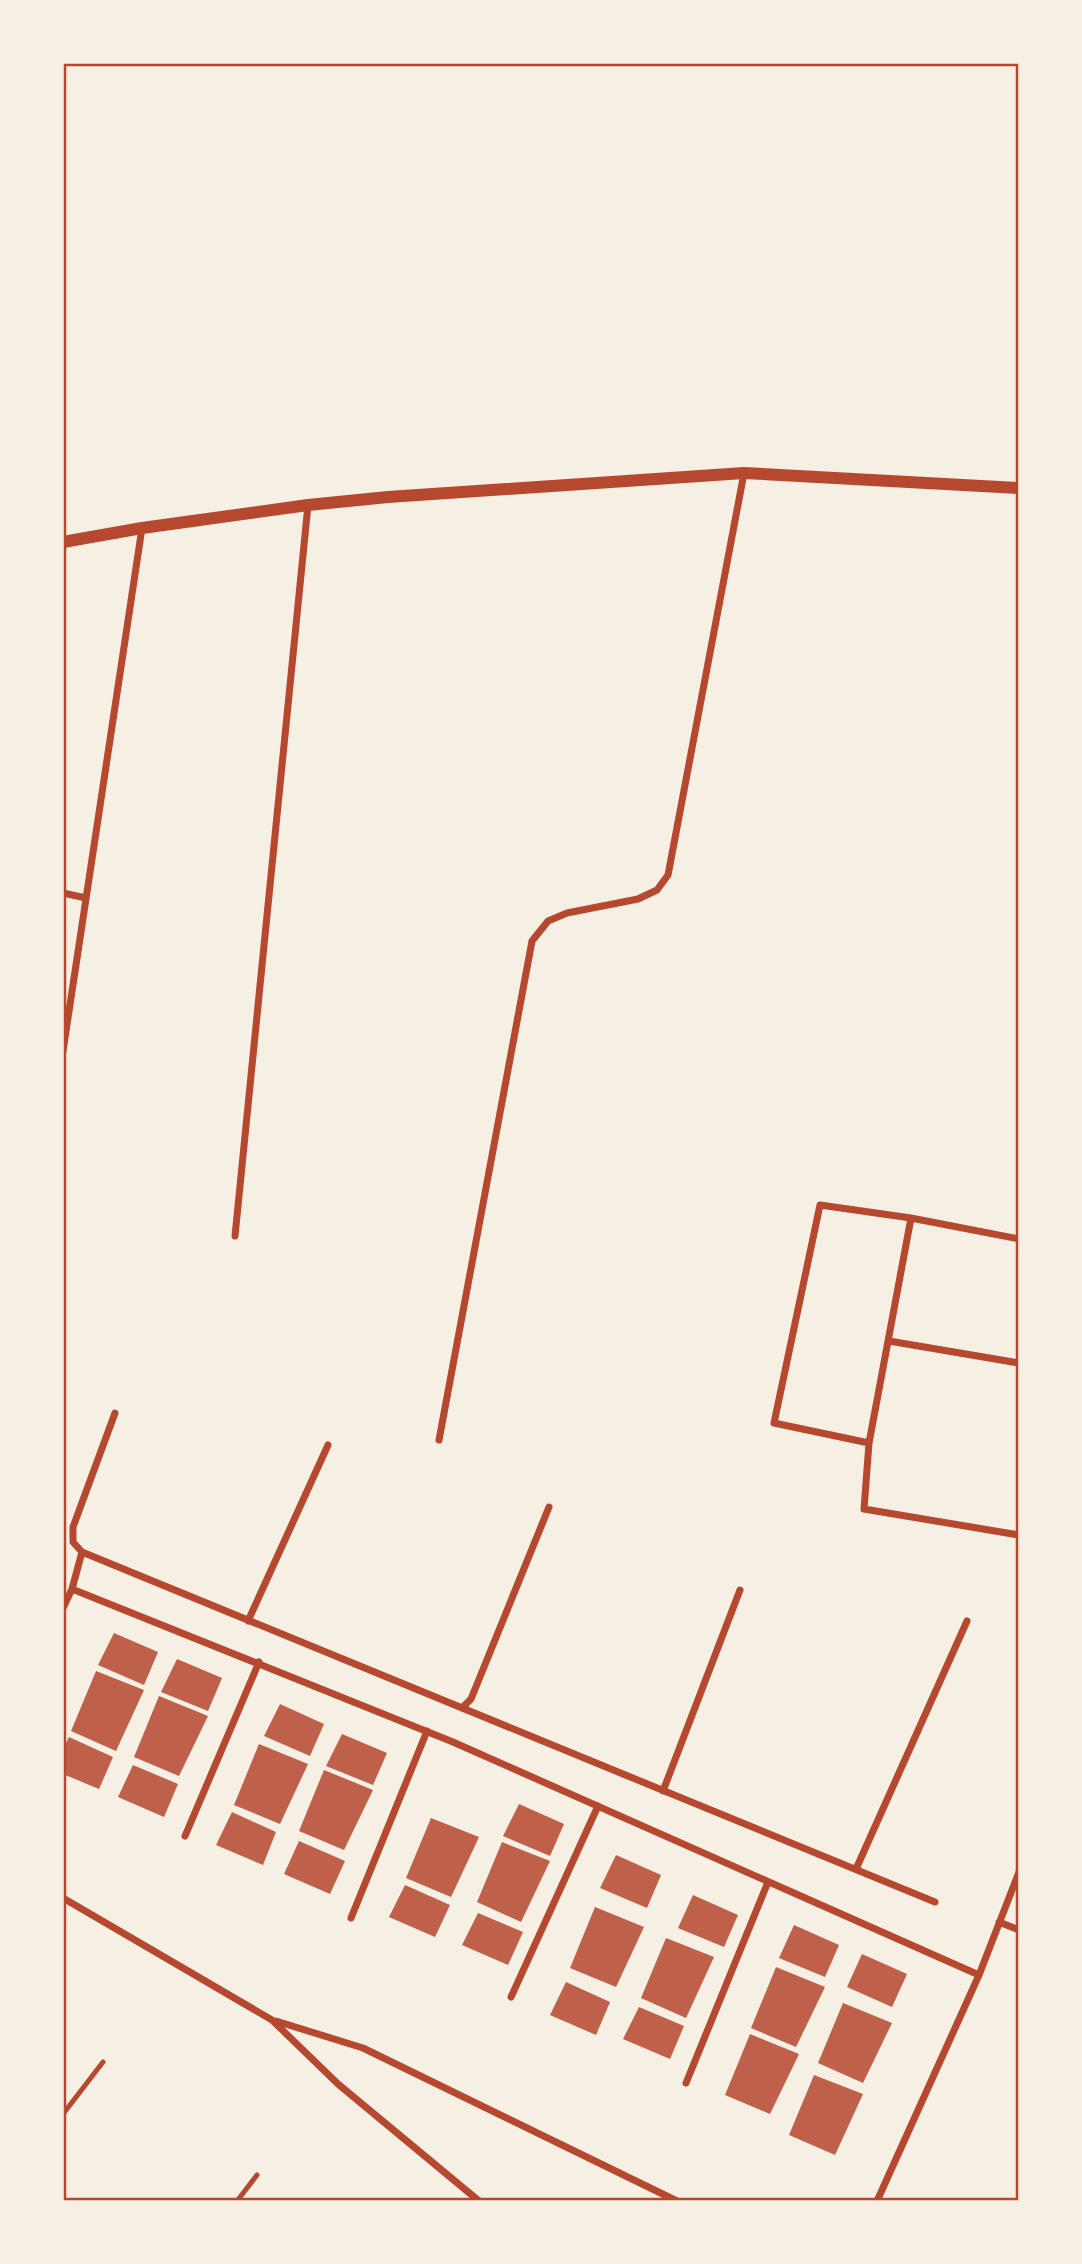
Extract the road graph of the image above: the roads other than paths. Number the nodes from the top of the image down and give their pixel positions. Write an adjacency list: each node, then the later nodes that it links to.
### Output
1 (744, 473): 2 (street); 3 (street); 15 (street)
2 (1019, 488)
3 (308, 505): 4 (street); 10 (street)
4 (142, 528): 5 (street); 7 (street)
5 (63, 542)
6 (63, 893): 7 (street)
7 (86, 898): 8 (street)
8 (63, 1051)
9 (911, 1218): 11 (street); 12 (street); 16 (street)
10 (235, 1236)
11 (1019, 1238)
12 (890, 1341): 13 (street); 16 (street)
13 (1019, 1363)
14 (115, 1413): 20 (street)
15 (439, 1440)
16 (869, 1443): 19 (street)
17 (328, 1445): 24 (street)
18 (549, 1507): 27 (street)
19 (1019, 1535)
20 (82, 1552): 21 (street); 24 (street)
21 (72, 1589): 23 (street); 26 (street)
22 (740, 1590): 29 (street)
23 (63, 1608)
24 (248, 1621): 27 (street)
25 (967, 1621): 32 (street)
26 (260, 1662): 28 (street); 31 (street)
27 (462, 1709): 29 (street)
28 (427, 1731): 30 (street); 37 (street)
29 (663, 1791): 32 (street)
30 (598, 1806): 34 (street); 41 (street)
31 (185, 1836)
32 (856, 1869): 36 (street)
33 (1019, 1872): 38 (street)
34 (768, 1882): 40 (street); 44 (street)
35 (63, 1898): 42 (street)
36 (935, 1902)
37 (351, 1918)
38 (999, 1922): 39 (street); 40 (street)
39 (1019, 1930)
40 (979, 1975): 50 (street)
41 (511, 1997)
42 (272, 2020): 48 (street); 49 (street)
43 (103, 2062): 45 (lane)
44 (686, 2083)
45 (63, 2114)
46 (257, 2175): 47 (lane)
47 (237, 2201)
48 (479, 2201)
49 (677, 2201)
50 (877, 2201)

